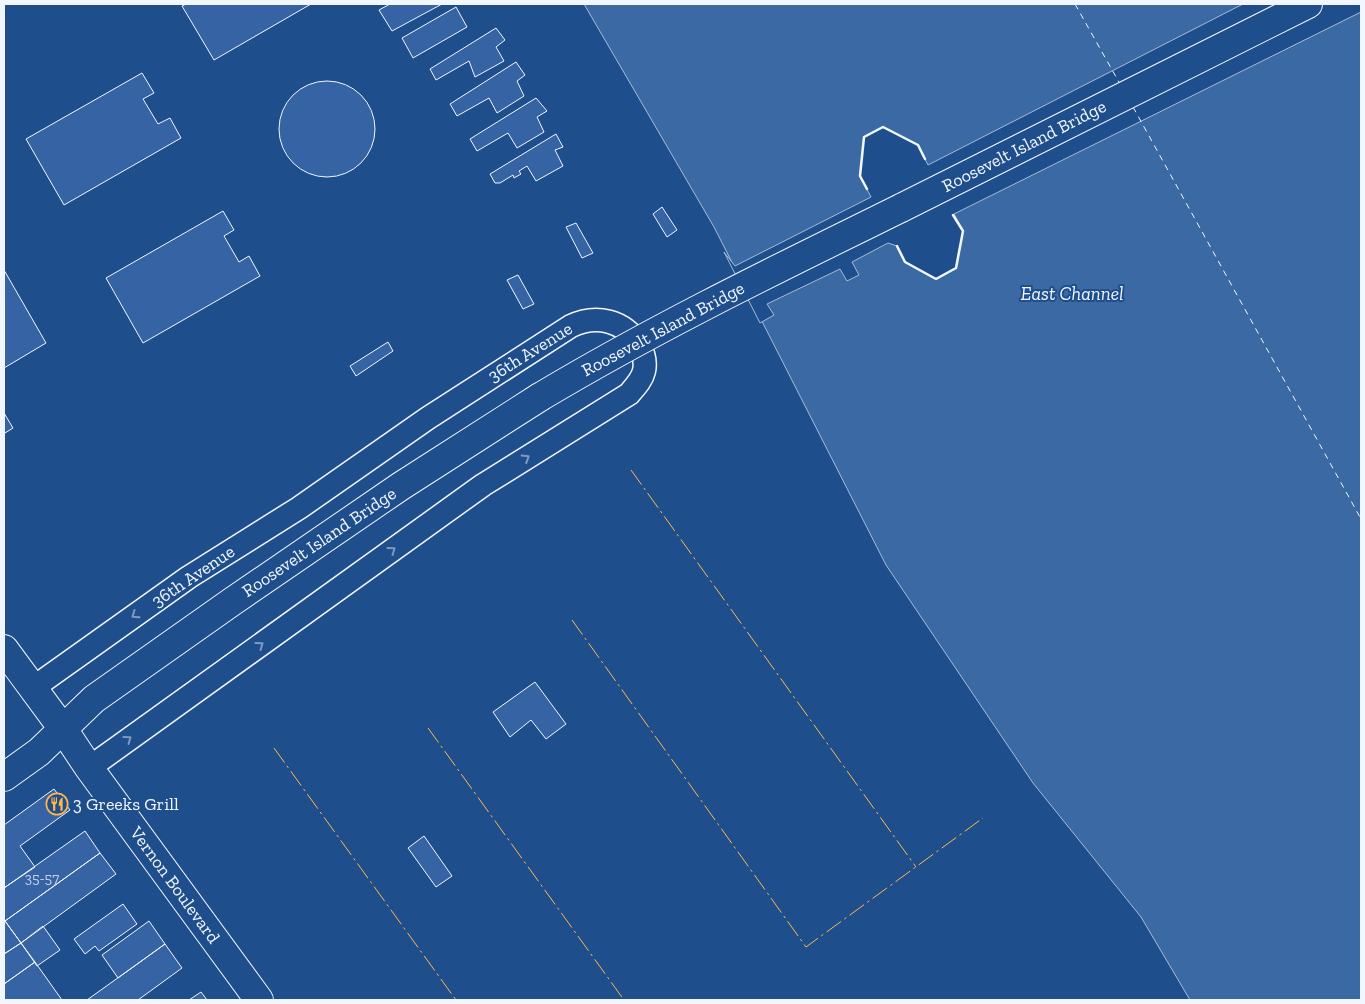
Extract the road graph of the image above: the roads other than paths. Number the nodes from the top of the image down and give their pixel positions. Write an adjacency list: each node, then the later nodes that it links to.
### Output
1 (1308, 4): 4 (main road, Roosevelt Island Bridge, bridge)
2 (4, 649): 3 (main road, Vernon Boulevard)
3 (33, 688): 4 (main road, Vernon Boulevard); 5 (street, 36th Avenue, one-way to 3)
4 (63, 728): 5 (main road, Vernon Boulevard); 6 (main road)
5 (89, 768): 7 (main road, Vernon Boulevard)
6 (4, 777)
7 (259, 1000)

